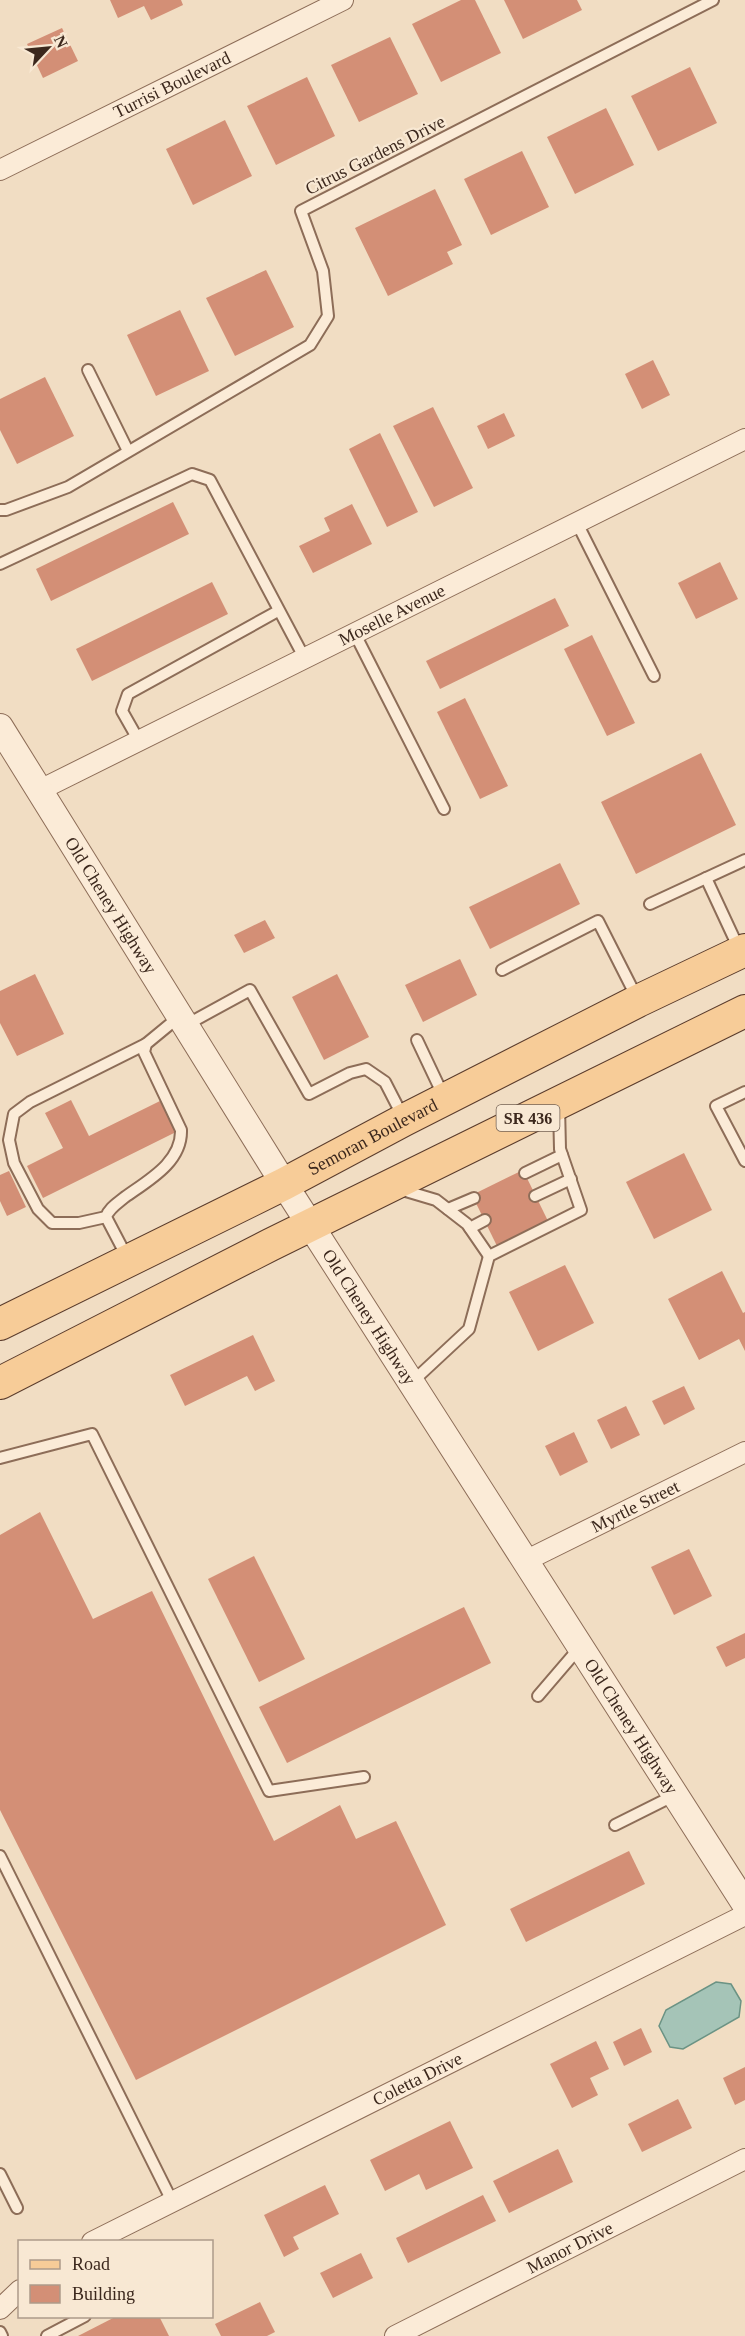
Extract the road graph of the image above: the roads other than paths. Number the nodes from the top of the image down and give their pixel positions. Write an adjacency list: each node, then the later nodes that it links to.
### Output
1 (343, 0): 3 (street, Turrisi Boulevard)
2 (713, 0): 6 (lane, Citrus Gardens Drive)
3 (0, 170)
4 (88, 370): 6 (lane)
5 (745, 439): 8 (street, Moselle Avenue)
6 (128, 451): 7 (lane, Citrus Gardens Drive)
7 (0, 510)
8 (577, 523): 11 (street, Moselle Avenue); 13 (lane)
9 (0, 564): 10 (lane)
10 (278, 611): 12 (lane); 15 (lane)
11 (355, 634): 12 (street, Moselle Avenue); 17 (lane)
12 (305, 659): 15 (street, Moselle Avenue)
13 (654, 676)
14 (0, 727): 16 (street, Old Cheney Highway)
15 (139, 741): 16 (street, Moselle Avenue)
16 (40, 790): 25 (street, Old Cheney Highway)
17 (444, 809)
18 (745, 860): 19 (lane)
19 (706, 878): 20 (lane); 21 (lane)
20 (650, 904)
21 (743, 952): 23 (main road, Semoran Boulevard)
22 (502, 969): 23 (lane)
23 (638, 1001): 29 (main road, Semoran Boulevard)
24 (745, 1011): 30 (main road, SR 436)
25 (183, 1020): 27 (lane); 31 (lane); 36 (street, Old Cheney Highway)
26 (417, 1040): 29 (lane)
27 (146, 1044): 41 (lane); 41 (lane)
28 (745, 1092): 33 (lane)
29 (446, 1100): 31 (main road, Semoran Boulevard)
30 (559, 1103): 32 (lane); 37 (main road, SR 436)
31 (404, 1120): 36 (main road, Semoran Boulevard)
32 (562, 1155): 34 (lane); 35 (lane)
33 (745, 1161)
34 (525, 1173)
35 (570, 1179): 38 (lane); 45 (lane)
36 (284, 1184): 43 (street, Old Cheney Highway); 46 (main road, Semoran Boulevard)
37 (390, 1186): 40 (lane); 43 (main road, SR 436)
38 (536, 1196)
39 (474, 1197): 40 (lane)
40 (448, 1209): 44 (lane)
41 (106, 1218): 46 (lane)
42 (485, 1220): 44 (lane)
43 (310, 1225): 48 (main road, SR 436); 49 (street, Old Cheney Highway)
44 (470, 1228): 45 (lane)
45 (489, 1256): 49 (lane)
46 (129, 1259): 47 (main road, Semoran Boulevard)
47 (0, 1324)
48 (0, 1383)
49 (411, 1383): 52 (street, Old Cheney Highway)
50 (745, 1452): 52 (street, Myrtle Street)
51 (0, 1458): 55 (lane)
52 (525, 1562): 53 (street, Old Cheney Highway)
53 (580, 1647): 54 (lane); 56 (street, Old Cheney Highway)
54 (538, 1696)
55 (364, 1777)
56 (675, 1795): 57 (lane); 59 (street, Old Cheney Highway)
57 (615, 1825)
58 (0, 1856): 63 (lane)
59 (745, 1904)
60 (745, 1915): 63 (street, Coletta Drive)
61 (745, 2159): 72 (street, Manor Drive)
62 (0, 2174): 64 (lane)
63 (172, 2201): 65 (street, Coletta Drive)
64 (17, 2208)
65 (94, 2240)
66 (18, 2292): 67 (street)
67 (0, 2309)
68 (81, 2318): 71 (lane)
69 (0, 2332): 70 (lane)
70 (2, 2336)
71 (47, 2336)
72 (395, 2336)

